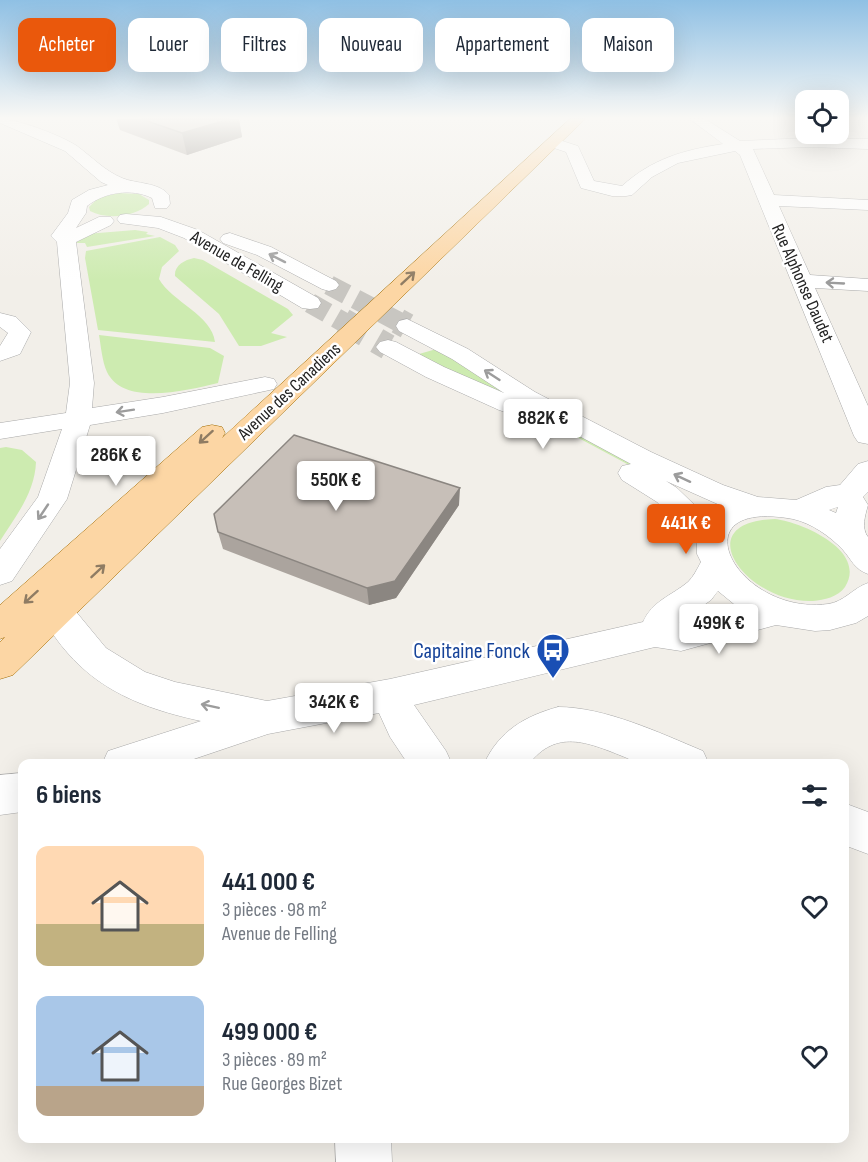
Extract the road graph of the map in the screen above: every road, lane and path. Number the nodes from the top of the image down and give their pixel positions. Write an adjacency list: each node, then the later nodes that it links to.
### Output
1 (101, 173): 7 (street)
2 (496, 173): 22 (main road, Avenue des Canadiens)
3 (521, 173): 36 (main road, Avenue des Canadiens, one-way to 3)
4 (583, 173): 5 (street)
5 (644, 173)
6 (755, 173): 9 (street, Rue Alphonse Daudet)
7 (130, 188): 8 (street); 10 (street, Avenue de Felling)
8 (82, 198): 13 (street); 14 (street)
9 (766, 200): 11 (street); 15 (street, Rue Alphonse Daudet)
10 (161, 204): 12 (street); 16 (street, Avenue de Felling, one-way to 10)
11 (868, 205)
12 (126, 219): 13 (street); 18 (street, Avenue de Felling)
13 (105, 221): 14 (street)
14 (66, 238): 25 (street)
15 (803, 281): 17 (street, one-way to 15); 26 (street, Rue Alphonse Daudet)
16 (329, 285)
17 (868, 285)
18 (310, 303)
19 (0, 320): 23 (street)
20 (407, 326): 30 (street, one-way to 20)
21 (388, 347): 33 (street)
22 (308, 348)
23 (0, 354)
24 (274, 377): 25 (street, one-way to 25); 38 (main road, Avenue des Canadiens, one-way to 38)
25 (78, 419): 27 (street); 34 (street, one-way to 34)
26 (865, 421)
27 (0, 431)
28 (868, 470): 29 (street)
29 (846, 495): 31 (street); 32 (street)
30 (756, 507): 31 (street); 33 (street)
31 (797, 510): 32 (street)
32 (859, 550)
33 (712, 551): 37 (street); 39 (street)
34 (0, 573)
35 (862, 608): 37 (street)
36 (56, 611): 40 (main road, Avenue des Canadiens); 42 (street, one-way to 36)
37 (775, 611): 39 (street)
38 (0, 625)
39 (655, 633): 41 (street)
40 (0, 664)
41 (390, 695): 42 (street); 44 (street)
42 (267, 717): 43 (street)
43 (137, 759)
44 (428, 759)
45 (507, 759): 46 (street)
46 (676, 759)
47 (18, 793): 48 (street)
48 (0, 795)
49 (849, 826): 50 (street)
50 (868, 833)
51 (363, 1143): 52 (street)
52 (364, 1162)

